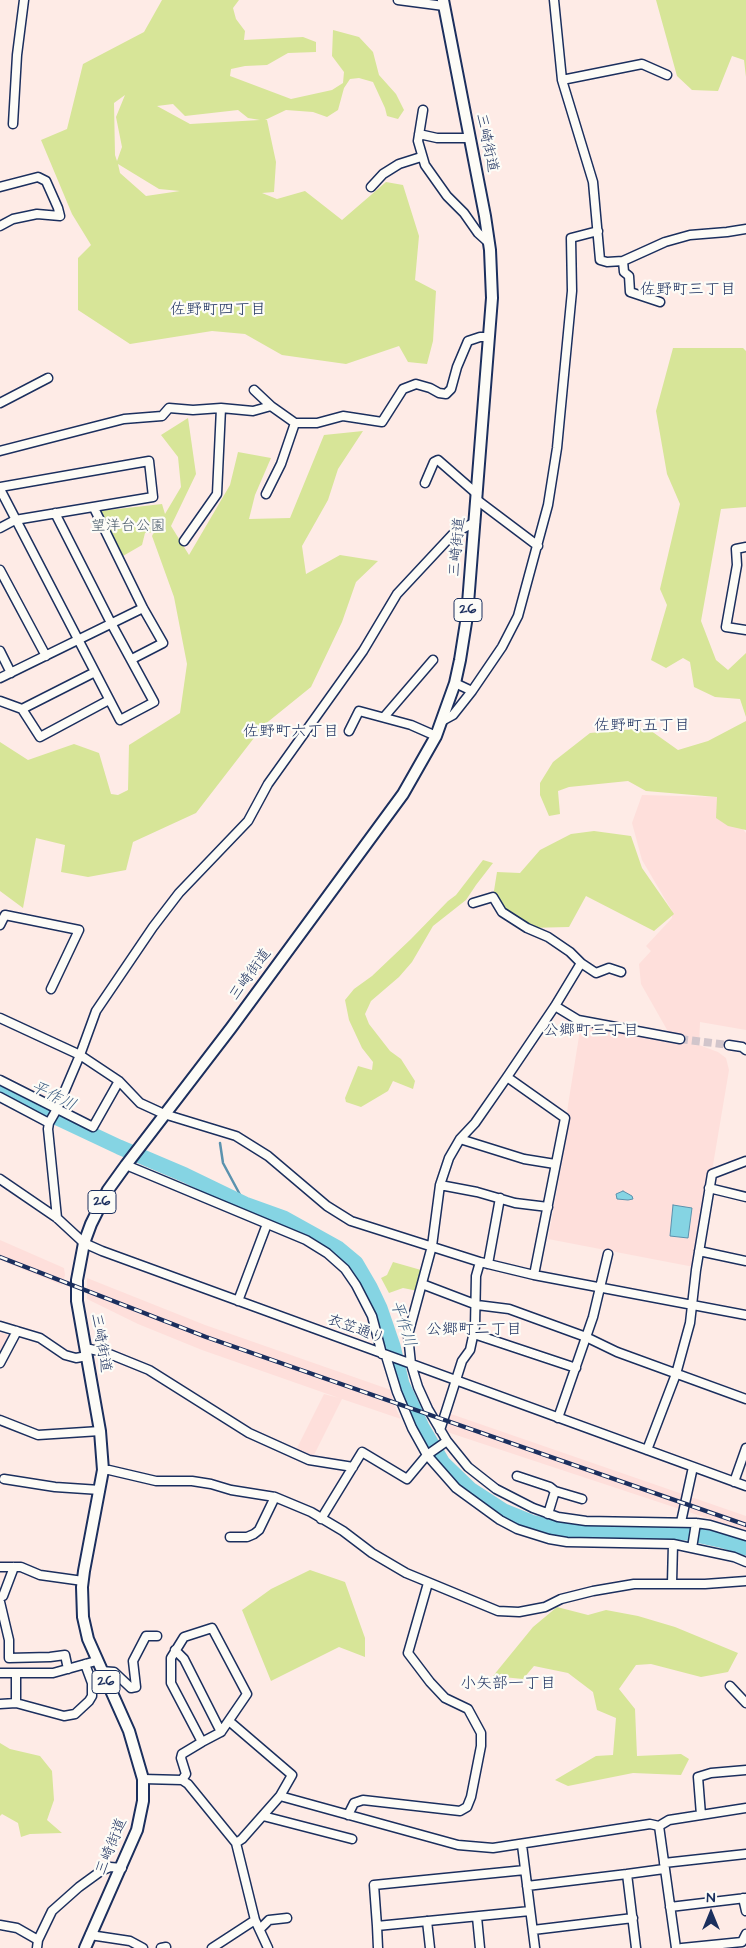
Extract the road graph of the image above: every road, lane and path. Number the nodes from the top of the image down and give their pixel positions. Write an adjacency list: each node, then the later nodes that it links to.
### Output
1 (24, 0): 8 (street)
2 (398, 0): 4 (street)
3 (554, 0): 6 (street)
4 (443, 3): 10 (main road, 三崎街道 / 26)
5 (667, 75): 6 (street)
6 (562, 80): 16 (street)
7 (423, 110): 9 (street)
8 (13, 124)
9 (419, 134): 10 (street); 11 (street)
10 (470, 138): 17 (main road, 三崎街道 / 26)
11 (421, 157): 12 (street); 17 (street)
12 (370, 186)
13 (0, 187): 14 (street)
14 (0, 226)
15 (746, 229): 18 (street)
16 (598, 231): 18 (street); 38 (street)
17 (489, 243): 20 (main road, 三崎街道 / 26)
18 (623, 261): 19 (street)
19 (660, 302)
20 (489, 337): 26 (street); 31 (main road, 三崎街道 / 26)
21 (48, 378): 23 (street)
22 (254, 390): 24 (street)
23 (0, 403)
24 (270, 406): 25 (street); 26 (street)
25 (221, 408): 27 (street); 37 (street)
26 (295, 423): 30 (street)
27 (0, 451)
28 (425, 483): 31 (street)
29 (0, 488): 32 (street); 34 (street)
30 (266, 494)
31 (477, 497): 35 (main road, 三崎街道 / 26); 38 (street)
32 (94, 508): 33 (street); 41 (street)
33 (55, 513): 34 (street); 42 (street)
34 (15, 520): 36 (street); 44 (street)
35 (475, 522): 52 (main road, 三崎街道 / 26); 71 (street)
36 (0, 528)
37 (184, 541)
38 (538, 546): 53 (street)
39 (746, 547): 43 (street)
40 (0, 570): 46 (street)
41 (143, 608): 42 (street); 47 (street)
42 (111, 624): 44 (street); 47 (street)
43 (746, 630)
44 (77, 640): 46 (street); 49 (street)
45 (0, 651): 50 (street)
46 (46, 656): 50 (street)
47 (132, 659): 54 (street)
48 (433, 660): 57 (street)
49 (95, 672): 54 (street); 56 (street)
50 (11, 673): 51 (street)
51 (0, 678)
52 (455, 683): 53 (street); 58 (main road, 三崎街道 / 26)
53 (472, 690): 58 (street)
54 (109, 700): 56 (street)
55 (0, 701): 56 (street)
56 (22, 709)
57 (384, 717): 59 (street); 60 (street)
58 (442, 721): 60 (main road, 三崎街道 / 26)
59 (349, 731)
60 (436, 736): 77 (main road, 三崎街道 / 26)
61 (473, 903): 63 (street)
62 (0, 924): 65 (street)
63 (581, 963): 64 (street); 66 (street)
64 (621, 972)
65 (51, 989)
66 (555, 1006): 68 (street); 72 (street)
67 (0, 1018): 71 (street)
68 (680, 1039)
69 (730, 1046): 70 (street)
70 (746, 1050)
71 (80, 1055): 74 (street); 76 (street)
72 (507, 1077): 79 (street); 82 (street)
73 (0, 1080): 76 (street)
74 (119, 1082): 76 (street); 77 (street)
75 (0, 1097): 78 (street)
76 (57, 1110): 78 (street)
77 (164, 1114): 81 (main road, 三崎街道 / 26); 92 (street)
78 (49, 1123): 89 (street)
79 (460, 1139): 82 (street); 84 (street)
80 (746, 1161): 85 (street)
81 (126, 1164): 90 (street); 91 (main road, 三崎街道 / 26)
82 (555, 1164): 88 (street)
83 (0, 1179): 89 (street, 衣笠通り)
84 (440, 1185): 87 (street); 92 (street)
85 (709, 1188): 86 (street); 93 (street)
86 (746, 1197)
87 (500, 1198): 88 (street); 96 (street)
88 (548, 1207): 97 (street)
89 (57, 1218): 91 (street, 衣笠通り)
90 (266, 1224): 100 (street); 109 (street)
91 (84, 1243): 100 (street, 衣笠通り); 108 (main road, 三崎街道 / 26)
92 (432, 1246): 96 (street); 98 (street)
93 (699, 1251): 95 (street); 102 (street)
94 (608, 1254): 99 (street)
95 (746, 1261)
96 (484, 1263): 97 (street); 101 (street)
97 (534, 1275): 99 (street)
98 (422, 1284): 101 (street); 111 (street)
99 (601, 1288): 102 (street); 107 (street)
100 (238, 1301): 109 (street, 衣笠通り)
101 (477, 1305): 106 (street); 107 (street)
102 (692, 1306): 103 (street); 113 (street)
103 (746, 1315)
104 (0, 1326): 105 (street)
105 (17, 1331): 108 (street); 110 (street)
106 (474, 1334): 112 (street); 114 (street)
107 (586, 1337): 112 (street); 113 (street)
108 (86, 1353): 119 (main road, 三崎街道 / 26); 124 (street)
109 (386, 1355): 111 (street, 衣笠通り); 123 (street)
110 (0, 1363)
111 (409, 1363): 114 (street, 衣笠通り); 118 (street)
112 (576, 1368): 116 (street)
113 (676, 1374): 115 (street); 122 (street)
114 (456, 1380): 116 (street, 衣笠通り); 118 (street)
115 (746, 1399)
116 (558, 1418): 122 (street, 衣笠通り)
117 (0, 1420): 119 (street)
118 (440, 1430): 120 (street)
119 (100, 1431): 126 (main road, 三崎街道 / 26)
120 (445, 1442): 123 (street); 135 (street)
121 (746, 1448): 129 (street)
122 (647, 1450): 125 (street, 衣笠通り)
123 (428, 1454): 124 (street); 141 (street)
124 (353, 1467): 136 (street)
125 (693, 1467): 129 (street, 衣笠通り); 137 (street)
126 (103, 1470): 131 (main road, 三崎街道 / 26); 133 (street)
127 (516, 1476): 132 (street)
128 (4, 1479): 131 (street)
129 (734, 1482): 130 (street, 衣笠通り)
130 (746, 1486)
131 (100, 1490): 146 (main road, 三崎街道 / 26)
132 (555, 1491): 134 (street); 135 (street)
133 (275, 1497): 136 (street); 140 (street)
134 (582, 1499)
135 (548, 1514): 137 (street)
136 (320, 1519): 148 (street)
137 (681, 1522): 138 (street)
138 (696, 1524): 139 (street); 142 (street)
139 (746, 1536)
140 (230, 1537)
141 (673, 1544): 142 (street); 149 (street)
142 (693, 1546): 143 (street)
143 (746, 1562)
144 (0, 1567): 145 (street)
145 (14, 1567): 146 (street); 150 (street)
146 (83, 1581): 154 (main road, 三崎街道 / 26)
147 (746, 1581): 149 (street)
148 (428, 1583): 149 (street); 172 (street)
149 (672, 1584)
150 (0, 1598)
151 (0, 1602): 156 (street)
152 (157, 1636): 157 (street)
153 (175, 1650): 164 (street); 165 (street); 166 (street)
154 (96, 1661): 155 (street); 157 (main road, 三崎街道 / 26)
155 (85, 1664): 156 (street); 161 (street)
156 (68, 1670): 159 (street)
157 (101, 1671): 168 (main road, 三崎街道 / 26)
158 (0, 1673): 159 (street)
159 (16, 1674): 161 (street)
160 (730, 1686): 162 (street)
161 (16, 1703): 163 (street)
162 (746, 1703)
163 (0, 1704)
164 (229, 1721): 165 (street); 170 (street)
165 (221, 1732): 166 (street)
166 (202, 1742): 169 (street)
167 (746, 1770): 173 (street)
168 (143, 1779): 169 (street); 181 (main road, 三崎街道 / 26)
169 (182, 1780): 177 (street)
170 (280, 1796): 172 (street); 174 (street)
171 (746, 1808): 173 (street)
172 (348, 1815): 178 (street)
173 (701, 1815): 175 (street)
174 (263, 1816): 176 (street); 177 (street)
175 (659, 1826): 178 (street); 180 (street)
176 (352, 1839)
177 (236, 1843): 194 (street)
178 (522, 1845): 182 (street)
179 (746, 1854): 180 (street)
180 (664, 1866): 183 (street); 188 (street)
181 (122, 1868): 201 (main road, 三崎街道 / 26); 202 (street)
182 (525, 1870): 185 (street); 186 (street)
183 (627, 1874): 186 (street); 193 (street)
184 (372, 1875): 185 (street)
185 (374, 1885): 197 (street)
186 (527, 1886): 190 (street)
187 (745, 1898): 188 (street); 189 (street)
188 (670, 1907): 212 (street)
189 (746, 1911)
190 (530, 1912): 191 (street); 199 (street)
191 (477, 1917): 195 (street); 209 (street)
192 (287, 1918): 198 (street)
193 (633, 1918): 199 (street); 211 (street)
194 (255, 1920): 198 (street); 205 (street)
195 (427, 1921): 197 (street); 208 (street)
196 (0, 1925): 202 (street)
197 (377, 1926): 207 (street)
198 (260, 1929): 206 (street)
199 (533, 1930): 210 (street)
200 (746, 1934): 213 (street)
201 (90, 1936): 203 (main road, 三崎街道 / 26); 204 (street)
202 (38, 1944)
203 (85, 1948)
204 (143, 1948)
205 (212, 1948)
206 (268, 1948)
207 (378, 1948)
208 (430, 1948)
209 (480, 1948)
210 (535, 1948)
211 (636, 1948)
212 (676, 1948)
213 (682, 1948)

